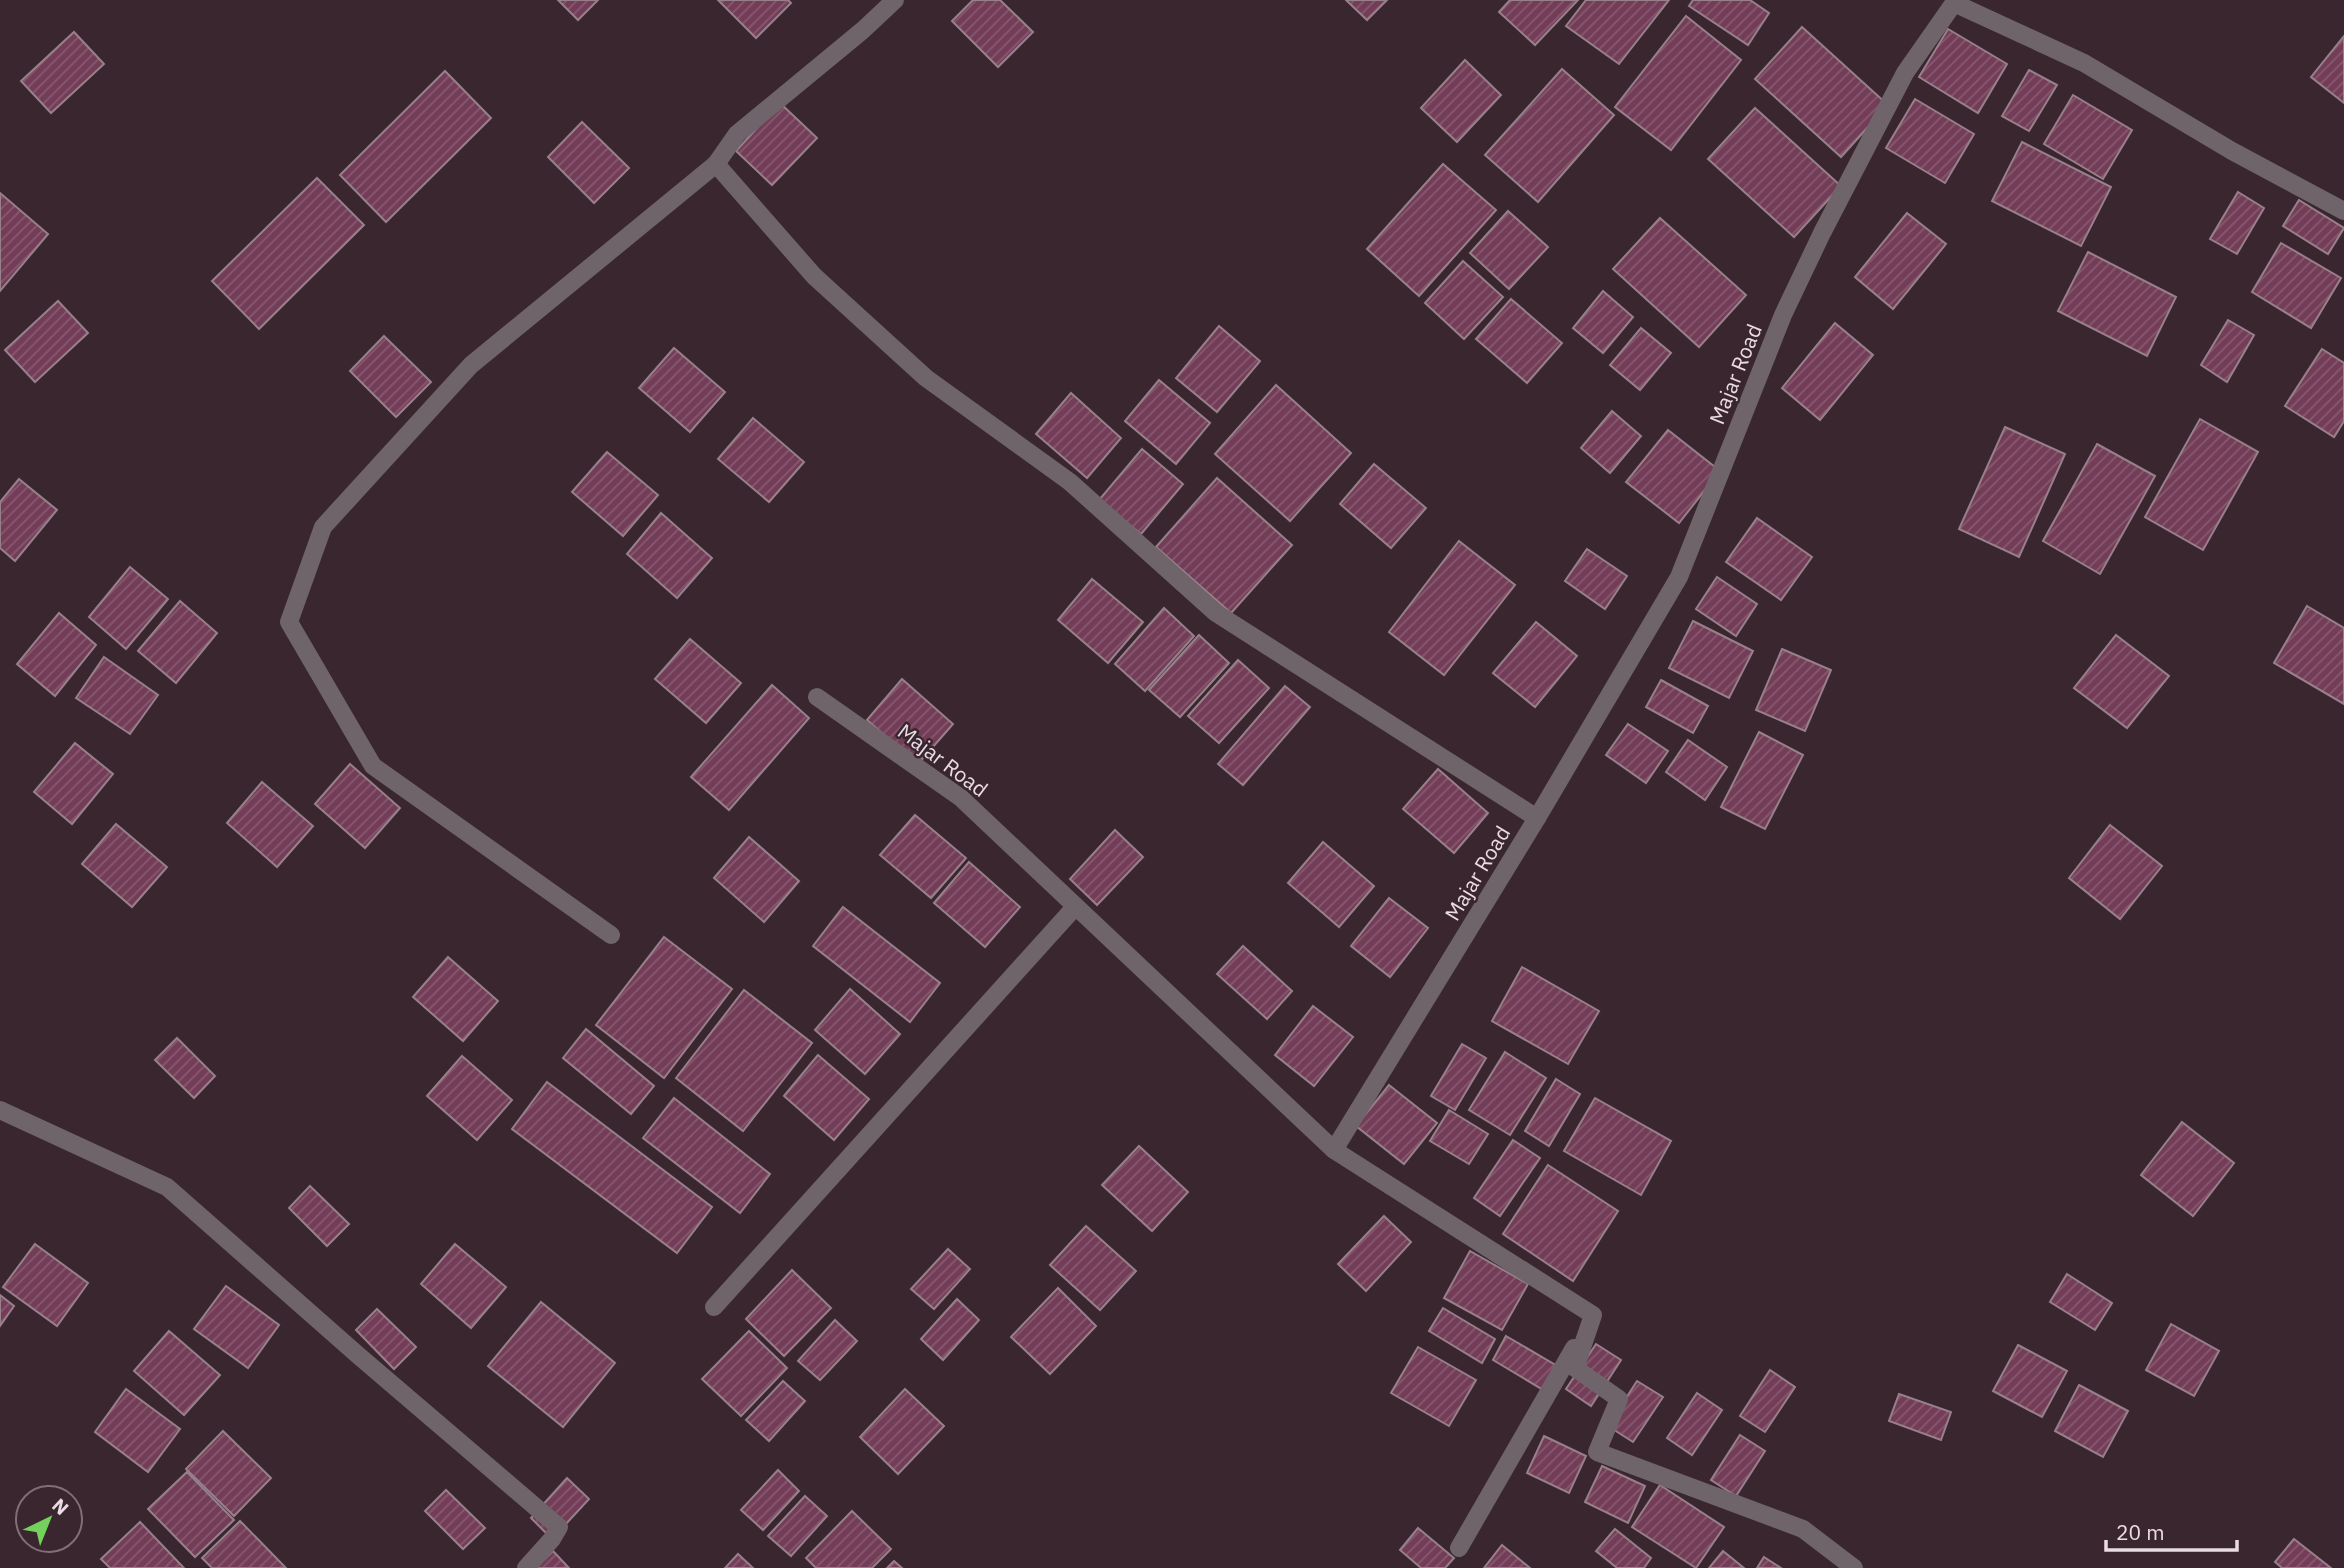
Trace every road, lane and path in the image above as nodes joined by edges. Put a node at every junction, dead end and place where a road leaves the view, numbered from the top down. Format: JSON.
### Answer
{"nodes":[{"id":1,"x":895,"y":0,"type":"edge"},
{"id":2,"x":1955,"y":1,"type":"edge"},
{"id":3,"x":716,"y":164,"type":"junction"},
{"id":4,"x":2344,"y":211,"type":"edge"},
{"id":5,"x":817,"y":697,"type":"dead end"},
{"id":6,"x":1537,"y":818,"type":"junction"},
{"id":7,"x":1075,"y":907,"type":"junction"},
{"id":8,"x":611,"y":935,"type":"dead end"},
{"id":9,"x":0,"y":1110,"type":"edge"},
{"id":10,"x":1334,"y":1150,"type":"junction"},
{"id":11,"x":714,"y":1307,"type":"dead end"},
{"id":12,"x":1593,"y":1315,"type":"junction"},
{"id":13,"x":1459,"y":1548,"type":"dead end"},
{"id":14,"x":526,"y":1568,"type":"edge"},
{"id":15,"x":1854,"y":1568,"type":"edge"}],
"edges":[{"from":1,"to":3,"type":"street"},
{"from":2,"to":4,"type":"street"},
{"from":2,"to":6,"type":"street","name":"Majar Road"},
{"from":3,"to":6,"type":"street"},
{"from":3,"to":8,"type":"street"},
{"from":5,"to":7,"type":"street","name":"Majar Road"},
{"from":6,"to":10,"type":"street","name":"Majar Road"},
{"from":7,"to":10,"type":"street","name":"Majar Road"},
{"from":7,"to":11,"type":"street"},
{"from":9,"to":14,"type":"street"},
{"from":10,"to":12,"type":"street"},
{"from":12,"to":13,"type":"street"},
{"from":12,"to":15,"type":"street"}]}
